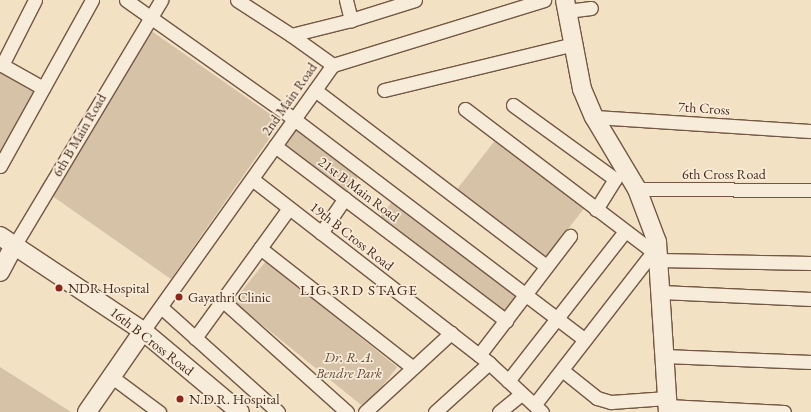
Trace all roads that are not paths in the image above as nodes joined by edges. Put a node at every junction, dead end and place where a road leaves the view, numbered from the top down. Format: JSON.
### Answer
{"nodes":[{"id":1,"x":35,"y":0,"type":"edge"},
{"id":2,"x":92,"y":0,"type":"edge"},
{"id":3,"x":126,"y":0,"type":"edge"},
{"id":4,"x":161,"y":0,"type":"edge"},
{"id":5,"x":237,"y":0,"type":"edge"},
{"id":6,"x":346,"y":0,"type":"edge"},
{"id":7,"x":415,"y":0,"type":"edge"},
{"id":8,"x":544,"y":0,"type":"edge"},
{"id":9,"x":399,"y":2,"type":"edge"},
{"id":10,"x":506,"y":5,"type":"edge"},
{"id":11,"x":566,"y":5,"type":"edge"},
{"id":12,"x":591,"y":8,"type":"dead end"},
{"id":13,"x":151,"y":17,"type":"junction"},
{"id":14,"x":351,"y":20,"type":"junction"},
{"id":15,"x":291,"y":34,"type":"junction"},
{"id":16,"x":574,"y":44,"type":"junction"},
{"id":17,"x":333,"y":65,"type":"junction"},
{"id":18,"x":43,"y":88,"type":"junction"},
{"id":19,"x":315,"y":90,"type":"junction"},
{"id":20,"x":384,"y":90,"type":"dead end"},
{"id":21,"x":513,"y":105,"type":"dead end"},
{"id":22,"x":465,"y":109,"type":"dead end"},
{"id":23,"x":594,"y":118,"type":"junction"},
{"id":24,"x":294,"y":119,"type":"junction"},
{"id":25,"x":811,"y":131,"type":"edge"},
{"id":26,"x":275,"y":146,"type":"junction"},
{"id":27,"x":1,"y":163,"type":"edge"},
{"id":28,"x":252,"y":179,"type":"junction"},
{"id":29,"x":637,"y":189,"type":"junction"},
{"id":30,"x":811,"y":190,"type":"edge"},
{"id":31,"x":345,"y":198,"type":"junction"},
{"id":32,"x":289,"y":208,"type":"junction"},
{"id":33,"x":596,"y":209,"type":"junction"},
{"id":34,"x":625,"y":231,"type":"junction"},
{"id":35,"x":321,"y":232,"type":"junction"},
{"id":36,"x":570,"y":236,"type":"dead end"},
{"id":37,"x":7,"y":241,"type":"edge"},
{"id":38,"x":260,"y":248,"type":"junction"},
{"id":39,"x":657,"y":256,"type":"junction"},
{"id":40,"x":811,"y":263,"type":"edge"},
{"id":41,"x":546,"y":266,"type":"junction"},
{"id":42,"x":0,"y":272,"type":"edge"},
{"id":43,"x":661,"y":292,"type":"junction"},
{"id":44,"x":526,"y":295,"type":"junction"},
{"id":45,"x":811,"y":299,"type":"edge"},
{"id":46,"x":222,"y":300,"type":"junction"},
{"id":47,"x":161,"y":307,"type":"junction"},
{"id":48,"x":556,"y":318,"type":"junction"},
{"id":49,"x":506,"y":321,"type":"junction"},
{"id":50,"x":143,"y":331,"type":"junction"},
{"id":51,"x":451,"y":333,"type":"junction"},
{"id":52,"x":195,"y":338,"type":"junction"},
{"id":53,"x":586,"y":340,"type":"junction"},
{"id":54,"x":479,"y":355,"type":"junction"},
{"id":55,"x":664,"y":356,"type":"junction"},
{"id":56,"x":811,"y":362,"type":"edge"},
{"id":57,"x":489,"y":363,"type":"junction"},
{"id":58,"x":413,"y":368,"type":"junction"},
{"id":59,"x":562,"y":370,"type":"junction"},
{"id":60,"x":112,"y":377,"type":"junction"},
{"id":61,"x":508,"y":381,"type":"junction"},
{"id":62,"x":521,"y":394,"type":"junction"},
{"id":63,"x":667,"y":405,"type":"edge"},
{"id":64,"x":538,"y":408,"type":"edge"},
{"id":65,"x":87,"y":412,"type":"edge"},
{"id":66,"x":159,"y":412,"type":"edge"},
{"id":67,"x":240,"y":412,"type":"edge"},
{"id":68,"x":278,"y":412,"type":"edge"},
{"id":69,"x":347,"y":412,"type":"edge"},
{"id":70,"x":365,"y":412,"type":"edge"},
{"id":71,"x":435,"y":412,"type":"edge"},
{"id":72,"x":500,"y":412,"type":"edge"},
{"id":73,"x":784,"y":412,"type":"edge"}],
"edges":[{"from":1,"to":18,"type":"street"},
{"from":2,"to":18,"type":"street"},
{"from":3,"to":13,"type":"street"},
{"from":4,"to":13,"type":"street","name":"6th B Main Road"},
{"from":5,"to":15,"type":"street"},
{"from":6,"to":14,"type":"street"},
{"from":7,"to":9,"type":"street"},
{"from":8,"to":10,"type":"street","name":"2nd Main Road"},
{"from":9,"to":14,"type":"street"},
{"from":10,"to":17,"type":"street","name":"2nd Main Road"},
{"from":11,"to":12,"type":"street"},
{"from":11,"to":16,"type":"street"},
{"from":13,"to":24,"type":"street"},
{"from":13,"to":37,"type":"street","name":"6th B Main Road"},
{"from":14,"to":15,"type":"street"},
{"from":15,"to":17,"type":"street"},
{"from":16,"to":20,"type":"street"},
{"from":16,"to":23,"type":"street"},
{"from":17,"to":19,"type":"street","name":"2nd Main Road"},
{"from":18,"to":27,"type":"street"},
{"from":19,"to":24,"type":"street","name":"2nd Main Road"},
{"from":19,"to":41,"type":"street"},
{"from":21,"to":33,"type":"street"},
{"from":22,"to":33,"type":"street"},
{"from":23,"to":25,"type":"street","name":"7th Cross"},
{"from":23,"to":29,"type":"street"},
{"from":24,"to":26,"type":"street","name":"2nd Main Road"},
{"from":24,"to":44,"type":"street"},
{"from":26,"to":28,"type":"street","name":"2nd Main Road"},
{"from":26,"to":31,"type":"street","name":"21st B Main Road"},
{"from":28,"to":32,"type":"street","name":"19th B Cross Road"},
{"from":28,"to":47,"type":"street","name":"2nd Main Road"},
{"from":29,"to":30,"type":"street","name":"6th Cross Road"},
{"from":29,"to":39,"type":"street"},
{"from":31,"to":35,"type":"street"},
{"from":31,"to":49,"type":"street","name":"21st B Main Road"},
{"from":32,"to":35,"type":"street","name":"19th B Cross Road"},
{"from":32,"to":38,"type":"street"},
{"from":33,"to":34,"type":"street"},
{"from":34,"to":39,"type":"street"},
{"from":34,"to":48,"type":"street"},
{"from":35,"to":51,"type":"street","name":"19th B Cross Road"},
{"from":36,"to":41,"type":"street"},
{"from":37,"to":42,"type":"street","name":"6th B Main Road"},
{"from":37,"to":50,"type":"street","name":"16th B Cross Road"},
{"from":38,"to":46,"type":"street"},
{"from":38,"to":58,"type":"street"},
{"from":39,"to":40,"type":"street"},
{"from":39,"to":43,"type":"street"},
{"from":39,"to":53,"type":"street"},
{"from":41,"to":44,"type":"street"},
{"from":43,"to":45,"type":"street"},
{"from":43,"to":55,"type":"street"},
{"from":44,"to":48,"type":"street"},
{"from":44,"to":49,"type":"street"},
{"from":46,"to":52,"type":"street"},
{"from":46,"to":69,"type":"street"},
{"from":47,"to":50,"type":"street","name":"2nd Main Road"},
{"from":47,"to":52,"type":"street"},
{"from":48,"to":53,"type":"street"},
{"from":48,"to":61,"type":"street"},
{"from":49,"to":54,"type":"street"},
{"from":50,"to":60,"type":"street"},
{"from":50,"to":67,"type":"street","name":"16th B Cross Road"},
{"from":51,"to":54,"type":"street","name":"19th B Cross Road"},
{"from":51,"to":58,"type":"street"},
{"from":52,"to":68,"type":"street"},
{"from":53,"to":59,"type":"street"},
{"from":54,"to":57,"type":"street","name":"19th B Cross Road"},
{"from":55,"to":56,"type":"street"},
{"from":55,"to":63,"type":"street"},
{"from":57,"to":61,"type":"street","name":"19th B Cross Road"},
{"from":57,"to":71,"type":"street"},
{"from":58,"to":70,"type":"street"},
{"from":59,"to":63,"type":"street"},
{"from":59,"to":64,"type":"street"},
{"from":60,"to":65,"type":"street"},
{"from":60,"to":66,"type":"street"},
{"from":61,"to":62,"type":"street","name":"19th B Cross Road"},
{"from":62,"to":64,"type":"street","name":"19th B Cross Road"},
{"from":62,"to":72,"type":"street"},
{"from":63,"to":73,"type":"street"}]}
